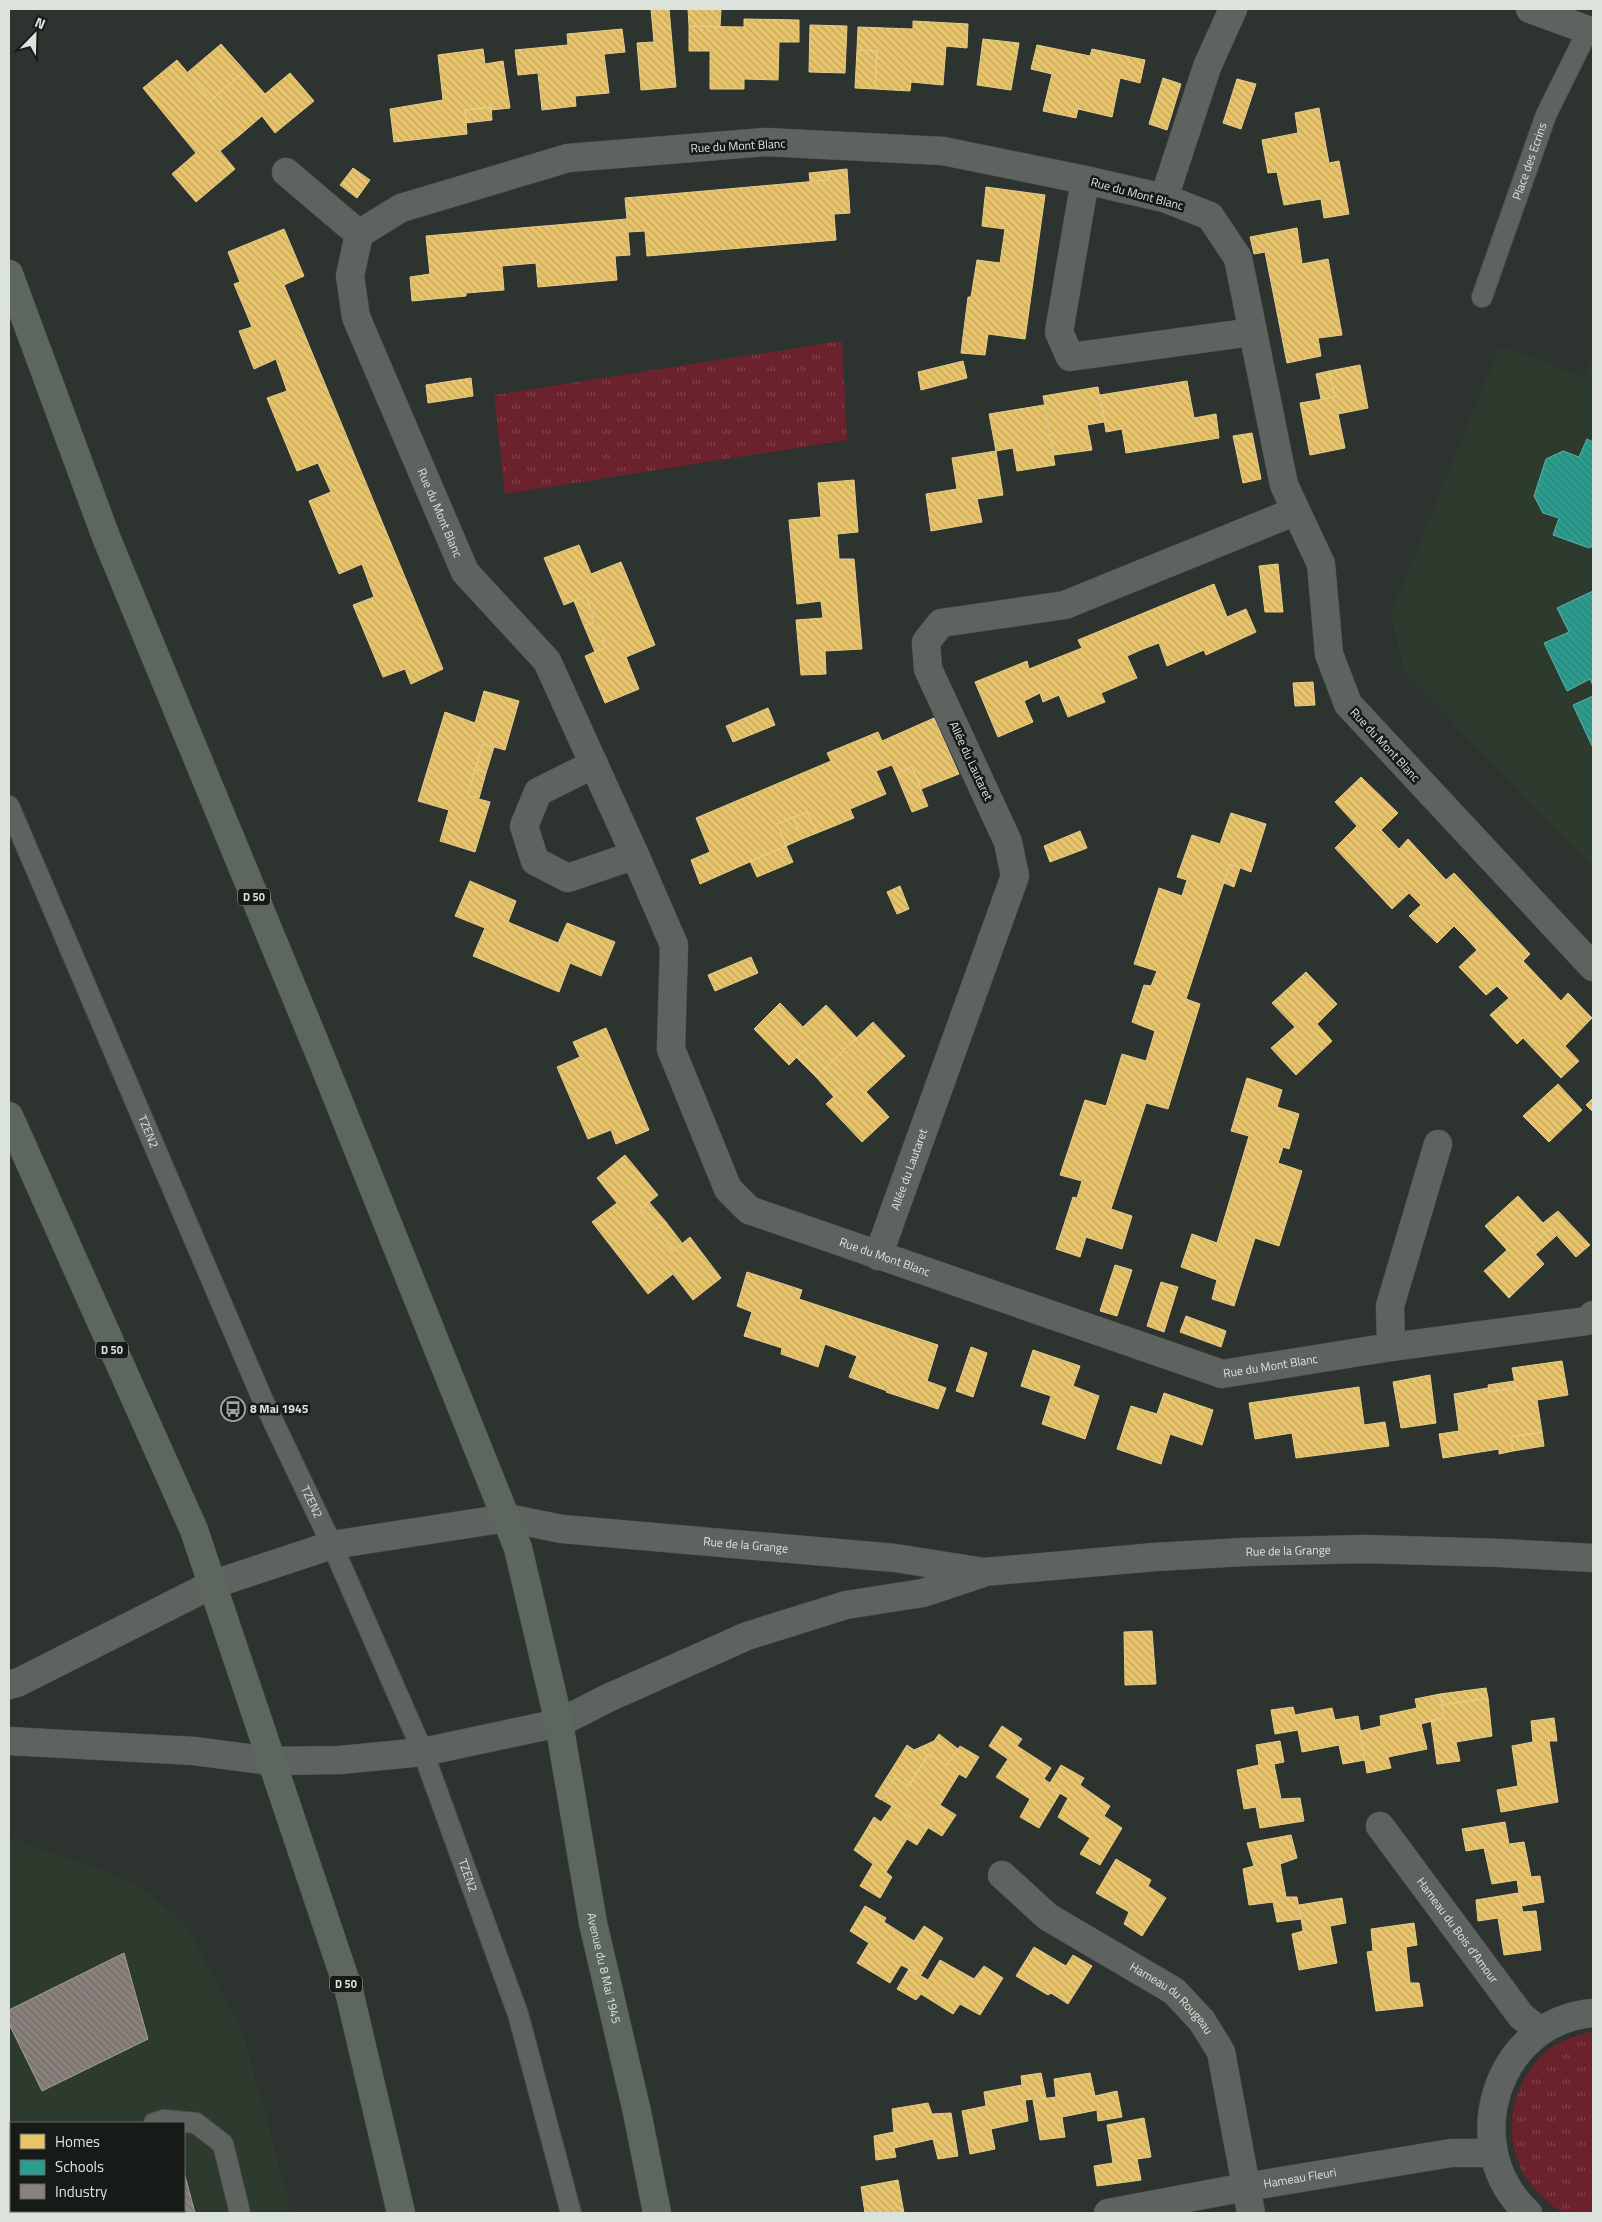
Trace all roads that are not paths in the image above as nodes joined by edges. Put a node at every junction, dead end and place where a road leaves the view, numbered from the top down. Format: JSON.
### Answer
{"nodes":[{"id":1,"x":1233,"y":9,"type":"edge"},
{"id":2,"x":1530,"y":9,"type":"edge"},
{"id":3,"x":1591,"y":31,"type":"edge"},
{"id":4,"x":286,"y":172,"type":"dead end"},
{"id":5,"x":1085,"y":180,"type":"junction"},
{"id":6,"x":1164,"y":198,"type":"junction"},
{"id":7,"x":359,"y":234,"type":"junction"},
{"id":8,"x":9,"y":274,"type":"edge"},
{"id":9,"x":1482,"y":297,"type":"dead end"},
{"id":10,"x":1252,"y":332,"type":"junction"},
{"id":11,"x":1296,"y":511,"type":"junction"},
{"id":12,"x":594,"y":764,"type":"junction"},
{"id":13,"x":9,"y":806,"type":"edge"},
{"id":14,"x":635,"y":855,"type":"junction"},
{"id":15,"x":1593,"y":967,"type":"edge"},
{"id":16,"x":9,"y":1116,"type":"edge"},
{"id":17,"x":1438,"y":1144,"type":"dead end"},
{"id":18,"x":878,"y":1256,"type":"junction"},
{"id":19,"x":1591,"y":1325,"type":"edge"},
{"id":20,"x":1391,"y":1347,"type":"junction"},
{"id":21,"x":507,"y":1518,"type":"junction"},
{"id":22,"x":332,"y":1545,"type":"junction"},
{"id":23,"x":1593,"y":1558,"type":"edge"},
{"id":24,"x":984,"y":1572,"type":"junction"},
{"id":25,"x":211,"y":1585,"type":"junction"},
{"id":26,"x":9,"y":1685,"type":"edge"},
{"id":27,"x":559,"y":1723,"type":"junction"},
{"id":28,"x":9,"y":1741,"type":"edge"},
{"id":29,"x":423,"y":1752,"type":"junction"},
{"id":30,"x":270,"y":1762,"type":"junction"},
{"id":31,"x":1380,"y":1826,"type":"dead end"},
{"id":32,"x":1002,"y":1875,"type":"dead end"},
{"id":33,"x":1593,"y":2013,"type":"edge"},
{"id":34,"x":1540,"y":2031,"type":"junction"},
{"id":35,"x":157,"y":2122,"type":"edge"},
{"id":36,"x":1492,"y":2153,"type":"junction"},
{"id":37,"x":1248,"y":2200,"type":"edge"},
{"id":38,"x":240,"y":2213,"type":"edge"},
{"id":39,"x":401,"y":2213,"type":"edge"},
{"id":40,"x":571,"y":2213,"type":"edge"},
{"id":41,"x":657,"y":2213,"type":"edge"},
{"id":42,"x":1108,"y":2213,"type":"edge"},
{"id":43,"x":1528,"y":2213,"type":"edge"}],
"edges":[{"from":1,"to":6,"type":"street"},
{"from":2,"to":3,"type":"street"},
{"from":3,"to":9,"type":"lane","name":"Place des Ecrins"},
{"from":4,"to":7,"type":"street"},
{"from":5,"to":6,"type":"street","name":"Rue du Mont Blanc"},
{"from":5,"to":7,"type":"street","name":"Rue du Mont Blanc"},
{"from":5,"to":10,"type":"street"},
{"from":6,"to":10,"type":"street","name":"Rue du Mont Blanc"},
{"from":7,"to":12,"type":"street","name":"Rue du Mont Blanc"},
{"from":8,"to":21,"type":"main road","number":"D 50"},
{"from":10,"to":11,"type":"street","name":"Rue du Mont Blanc"},
{"from":11,"to":15,"type":"street","name":"Rue du Mont Blanc"},
{"from":11,"to":18,"type":"street","name":"Allée du Lautaret"},
{"from":12,"to":14,"type":"street","name":"Rue du Mont Blanc"},
{"from":12,"to":14,"type":"street"},
{"from":13,"to":22,"type":"lane","name":"TZEN2"},
{"from":14,"to":18,"type":"street","name":"Rue du Mont Blanc"},
{"from":16,"to":25,"type":"main road","number":"D 50"},
{"from":17,"to":20,"type":"street"},
{"from":18,"to":20,"type":"street","name":"Rue du Mont Blanc"},
{"from":19,"to":20,"type":"street","name":"Rue du Mont Blanc"},
{"from":21,"to":22,"type":"street"},
{"from":21,"to":24,"type":"street","name":"Rue de la Grange"},
{"from":21,"to":27,"type":"main road","name":"Avenue du 8 Mai 1945"},
{"from":22,"to":25,"type":"street"},
{"from":22,"to":29,"type":"lane","name":"TZEN2"},
{"from":23,"to":24,"type":"street","name":"Rue de la Grange"},
{"from":24,"to":27,"type":"street","name":"Rue de la Grange"},
{"from":25,"to":26,"type":"street"},
{"from":25,"to":30,"type":"main road"},
{"from":27,"to":29,"type":"street","name":"Rue de la Grange"},
{"from":27,"to":41,"type":"main road","name":"Avenue du 8 Mai 1945"},
{"from":28,"to":30,"type":"street","name":"Rue de la Grange"},
{"from":29,"to":30,"type":"street","name":"Rue de la Grange"},
{"from":29,"to":40,"type":"lane","name":"TZEN2"},
{"from":30,"to":39,"type":"main road","number":"D 50"},
{"from":31,"to":34,"type":"street","name":"Hameau du Bois d'Amour"},
{"from":32,"to":37,"type":"street","name":"Hameau du Rougeau"},
{"from":33,"to":34,"type":"street"},
{"from":34,"to":36,"type":"street"},
{"from":35,"to":38,"type":"lane"},
{"from":36,"to":37,"type":"street","name":"Hameau Fleuri"},
{"from":36,"to":43,"type":"street"},
{"from":37,"to":42,"type":"street","name":"Hameau Fleuri"}]}
